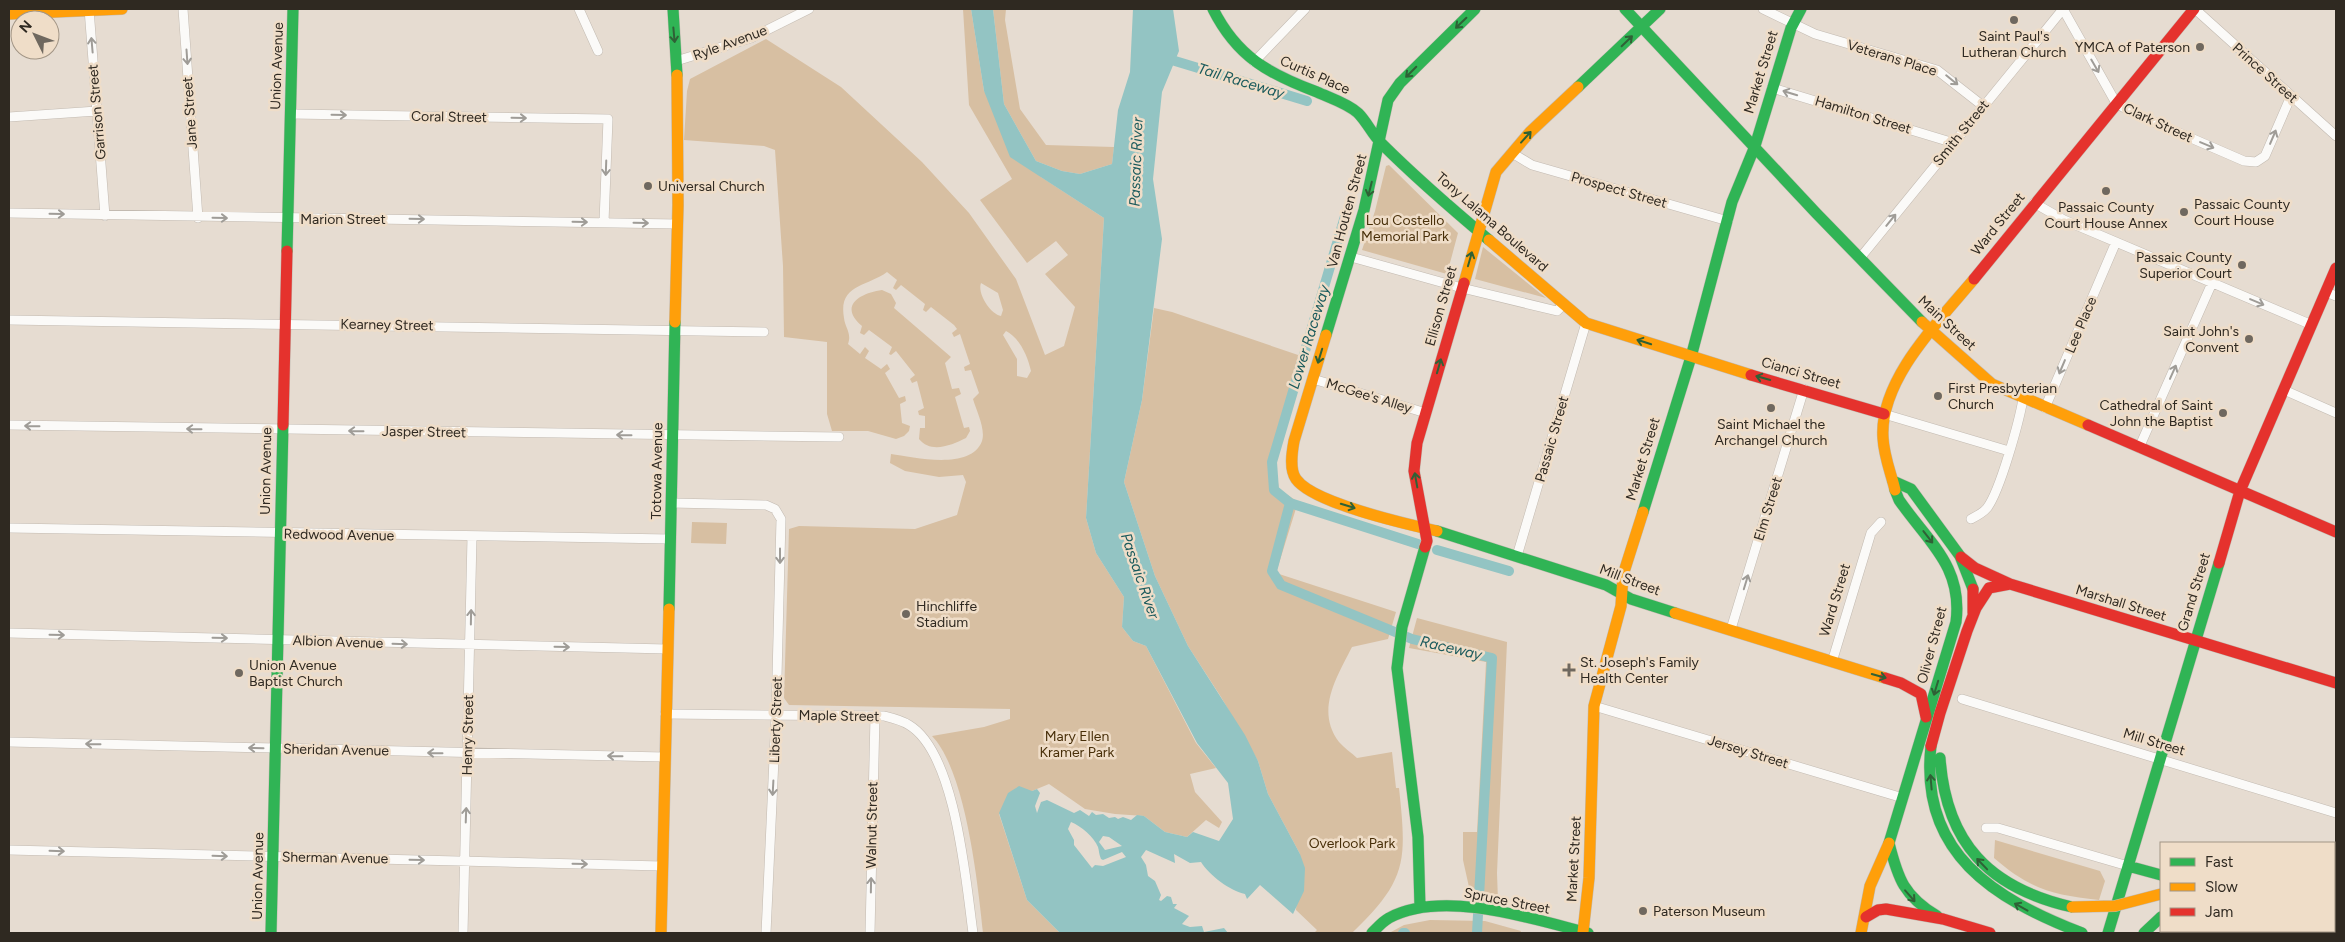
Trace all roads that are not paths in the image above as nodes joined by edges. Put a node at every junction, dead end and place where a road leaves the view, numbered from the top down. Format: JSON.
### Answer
{"nodes":[{"id":1,"x":122,"y":9,"type":"edge"},
{"id":2,"x":183,"y":9,"type":"edge"},
{"id":3,"x":293,"y":9,"type":"edge"},
{"id":4,"x":579,"y":9,"type":"edge"},
{"id":5,"x":673,"y":9,"type":"edge"},
{"id":6,"x":809,"y":9,"type":"edge"},
{"id":7,"x":1213,"y":9,"type":"edge"},
{"id":8,"x":1305,"y":9,"type":"edge"},
{"id":9,"x":1475,"y":9,"type":"edge"},
{"id":10,"x":1625,"y":9,"type":"edge"},
{"id":11,"x":1660,"y":9,"type":"edge"},
{"id":12,"x":1763,"y":9,"type":"edge"},
{"id":13,"x":1801,"y":9,"type":"edge"},
{"id":14,"x":2062,"y":9,"type":"edge"},
{"id":15,"x":2194,"y":9,"type":"edge"},
{"id":16,"x":89,"y":10,"type":"edge"},
{"id":17,"x":9,"y":14,"type":"edge"},
{"id":18,"x":1793,"y":22,"type":"junction"},
{"id":19,"x":1642,"y":26,"type":"junction"},
{"id":20,"x":598,"y":51,"type":"dead end"},
{"id":21,"x":676,"y":61,"type":"junction"},
{"id":22,"x":1254,"y":62,"type":"junction"},
{"id":23,"x":1772,"y":88,"type":"junction"},
{"id":24,"x":2291,"y":96,"type":"junction"},
{"id":25,"x":2116,"y":103,"type":"junction"},
{"id":26,"x":1984,"y":106,"type":"junction"},
{"id":27,"x":97,"y":111,"type":"junction"},
{"id":28,"x":291,"y":114,"type":"junction"},
{"id":29,"x":9,"y":118,"type":"edge"},
{"id":30,"x":2336,"y":136,"type":"edge"},
{"id":31,"x":1380,"y":142,"type":"junction"},
{"id":32,"x":1954,"y":143,"type":"junction"},
{"id":33,"x":1755,"y":146,"type":"junction"},
{"id":34,"x":1512,"y":153,"type":"junction"},
{"id":35,"x":2034,"y":203,"type":"junction"},
{"id":36,"x":9,"y":213,"type":"edge"},
{"id":37,"x":106,"y":216,"type":"junction"},
{"id":38,"x":198,"y":218,"type":"junction"},
{"id":39,"x":288,"y":219,"type":"junction"},
{"id":40,"x":1728,"y":221,"type":"junction"},
{"id":41,"x":604,"y":222,"type":"junction"},
{"id":42,"x":678,"y":224,"type":"junction"},
{"id":43,"x":1478,"y":231,"type":"junction"},
{"id":44,"x":2116,"y":242,"type":"junction"},
{"id":45,"x":1351,"y":257,"type":"junction"},
{"id":46,"x":1860,"y":258,"type":"junction"},
{"id":47,"x":2336,"y":268,"type":"edge"},
{"id":48,"x":2212,"y":283,"type":"junction"},
{"id":49,"x":1462,"y":288,"type":"junction"},
{"id":50,"x":2331,"y":294,"type":"edge"},
{"id":51,"x":1564,"y":304,"type":"junction"},
{"id":52,"x":9,"y":320,"type":"edge"},
{"id":53,"x":285,"y":323,"type":"junction"},
{"id":54,"x":1586,"y":323,"type":"junction"},
{"id":55,"x":2312,"y":325,"type":"junction"},
{"id":56,"x":675,"y":330,"type":"junction"},
{"id":57,"x":1931,"y":331,"type":"junction"},
{"id":58,"x":764,"y":332,"type":"dead end"},
{"id":59,"x":1691,"y":357,"type":"junction"},
{"id":60,"x":1313,"y":379,"type":"junction"},
{"id":61,"x":1804,"y":390,"type":"junction"},
{"id":62,"x":2284,"y":390,"type":"junction"},
{"id":63,"x":2023,"y":399,"type":"junction"},
{"id":64,"x":2045,"y":408,"type":"junction"},
{"id":65,"x":1426,"y":413,"type":"junction"},
{"id":66,"x":2336,"y":413,"type":"edge"},
{"id":67,"x":1884,"y":414,"type":"junction"},
{"id":68,"x":9,"y":425,"type":"edge"},
{"id":69,"x":282,"y":430,"type":"junction"},
{"id":70,"x":673,"y":436,"type":"junction"},
{"id":71,"x":839,"y":437,"type":"dead end"},
{"id":72,"x":2139,"y":448,"type":"junction"},
{"id":73,"x":2009,"y":451,"type":"junction"},
{"id":74,"x":1893,"y":481,"type":"junction"},
{"id":75,"x":1303,"y":487,"type":"joint"},
{"id":76,"x":2240,"y":491,"type":"junction"},
{"id":77,"x":671,"y":503,"type":"junction"},
{"id":78,"x":1971,"y":519,"type":"dead end"},
{"id":79,"x":1881,"y":522,"type":"dead end"},
{"id":80,"x":9,"y":528,"type":"edge"},
{"id":81,"x":1426,"y":528,"type":"junction"},
{"id":82,"x":2336,"y":532,"type":"edge"},
{"id":83,"x":280,"y":534,"type":"junction"},
{"id":84,"x":472,"y":536,"type":"junction"},
{"id":85,"x":670,"y":539,"type":"junction"},
{"id":86,"x":1517,"y":556,"type":"junction"},
{"id":87,"x":1960,"y":556,"type":"junction"},
{"id":88,"x":2010,"y":584,"type":"junction"},
{"id":89,"x":1621,"y":593,"type":"junction"},
{"id":90,"x":1970,"y":624,"type":"junction"},
{"id":91,"x":1732,"y":629,"type":"junction"},
{"id":92,"x":9,"y":633,"type":"edge"},
{"id":93,"x":277,"y":640,"type":"junction"},
{"id":94,"x":2195,"y":641,"type":"junction"},
{"id":95,"x":470,"y":646,"type":"junction"},
{"id":96,"x":667,"y":650,"type":"junction"},
{"id":97,"x":1832,"y":662,"type":"junction"},
{"id":98,"x":2336,"y":682,"type":"edge"},
{"id":99,"x":1962,"y":699,"type":"dead end"},
{"id":100,"x":1943,"y":703,"type":"junction"},
{"id":101,"x":1594,"y":706,"type":"junction"},
{"id":102,"x":665,"y":714,"type":"junction"},
{"id":103,"x":776,"y":715,"type":"junction"},
{"id":104,"x":875,"y":716,"type":"junction"},
{"id":105,"x":1926,"y":719,"type":"junction"},
{"id":106,"x":9,"y":742,"type":"edge"},
{"id":107,"x":275,"y":749,"type":"junction"},
{"id":108,"x":468,"y":753,"type":"junction"},
{"id":109,"x":664,"y":756,"type":"junction"},
{"id":110,"x":2160,"y":760,"type":"junction"},
{"id":111,"x":1903,"y":798,"type":"junction"},
{"id":112,"x":2336,"y":813,"type":"edge"},
{"id":113,"x":1986,"y":828,"type":"dead end"},
{"id":114,"x":1889,"y":843,"type":"junction"},
{"id":115,"x":9,"y":850,"type":"edge"},
{"id":116,"x":273,"y":857,"type":"junction"},
{"id":117,"x":465,"y":861,"type":"junction"},
{"id":118,"x":662,"y":866,"type":"junction"},
{"id":119,"x":2128,"y":866,"type":"junction"},
{"id":120,"x":2160,"y":875,"type":"edge"},
{"id":121,"x":2160,"y":894,"type":"edge"},
{"id":122,"x":1420,"y":907,"type":"junction"},
{"id":123,"x":1866,"y":917,"type":"junction"},
{"id":124,"x":2160,"y":918,"type":"edge"},
{"id":125,"x":1943,"y":919,"type":"junction"},
{"id":126,"x":271,"y":933,"type":"edge"},
{"id":127,"x":463,"y":933,"type":"edge"},
{"id":128,"x":661,"y":933,"type":"edge"},
{"id":129,"x":766,"y":933,"type":"edge"},
{"id":130,"x":870,"y":933,"type":"edge"},
{"id":131,"x":973,"y":933,"type":"edge"},
{"id":132,"x":1372,"y":933,"type":"edge"},
{"id":133,"x":1586,"y":933,"type":"edge"},
{"id":134,"x":1861,"y":933,"type":"edge"},
{"id":135,"x":1990,"y":933,"type":"edge"},
{"id":136,"x":2082,"y":933,"type":"edge"},
{"id":137,"x":2108,"y":933,"type":"edge"},
{"id":138,"x":2144,"y":933,"type":"edge"}],
"edges":[{"from":1,"to":16,"type":"main road"},
{"from":2,"to":38,"type":"street","name":"Jane Street","one_way":true},
{"from":3,"to":28,"type":"main road","name":"Union Avenue"},
{"from":4,"to":20,"type":"street"},
{"from":5,"to":21,"type":"main road","name":"Totowa Avenue","one_way":true},
{"from":6,"to":21,"type":"street","name":"Ryle Avenue"},
{"from":7,"to":22,"type":"main road","name":"Curtis Place"},
{"from":8,"to":22,"type":"street"},
{"from":9,"to":31,"type":"main road","name":"Van Houten Street","one_way":true},
{"from":10,"to":19,"type":"main road","name":"Main Street"},
{"from":11,"to":19,"type":"main road","name":"Ellison Street"},
{"from":12,"to":18,"type":"street","name":"Veterans Place"},
{"from":13,"to":18,"type":"main road","name":"Market Street"},
{"from":14,"to":25,"type":"street","name":"Clark Street","one_way":true},
{"from":14,"to":26,"type":"street","name":"Smith Street"},
{"from":15,"to":24,"type":"street","name":"Prince Street"},
{"from":15,"to":25,"type":"main road","name":"Ward Street"},
{"from":16,"to":17,"type":"main road"},
{"from":27,"to":16,"type":"street","name":"Garrison Street","one_way":true},
{"from":18,"to":23,"type":"main road","name":"Market Street"},
{"from":18,"to":26,"type":"street","name":"Veterans Place","one_way":true},
{"from":19,"to":33,"type":"main road","name":"Main Street"},
{"from":34,"to":19,"type":"main road","name":"Ellison Street","one_way":true},
{"from":21,"to":42,"type":"main road","name":"Totowa Avenue"},
{"from":22,"to":31,"type":"main road","name":"Curtis Place"},
{"from":32,"to":23,"type":"street","name":"Hamilton Street","one_way":true},
{"from":23,"to":33,"type":"main road","name":"Market Street"},
{"from":25,"to":24,"type":"street","name":"Clark Street","one_way":true},
{"from":24,"to":30,"type":"street","name":"Prince Street"},
{"from":25,"to":35,"type":"main road","name":"Ward Street"},
{"from":26,"to":32,"type":"street","name":"Smith Street"},
{"from":27,"to":29,"type":"street"},
{"from":27,"to":37,"type":"street","name":"Garrison Street"},
{"from":28,"to":39,"type":"main road","name":"Union Avenue"},
{"from":28,"to":41,"type":"street","name":"Coral Street","one_way":true},
{"from":31,"to":43,"type":"main road","name":"Tony Lalama Boulevard"},
{"from":31,"to":45,"type":"main road","name":"Van Houten Street","one_way":true},
{"from":46,"to":32,"type":"street","name":"Smith Street","one_way":true},
{"from":33,"to":40,"type":"main road","name":"Market Street"},
{"from":33,"to":46,"type":"main road","name":"Main Street"},
{"from":34,"to":40,"type":"street","name":"Prospect Street"},
{"from":34,"to":43,"type":"main road","name":"Ellison Street"},
{"from":35,"to":44,"type":"street"},
{"from":35,"to":57,"type":"main road","name":"Ward Street"},
{"from":36,"to":37,"type":"street","name":"Marion Street","one_way":true},
{"from":37,"to":38,"type":"street","name":"Marion Street"},
{"from":38,"to":39,"type":"street","name":"Marion Street","one_way":true},
{"from":39,"to":41,"type":"street","name":"Marion Street","one_way":true},
{"from":39,"to":53,"type":"main road","name":"Union Avenue"},
{"from":40,"to":59,"type":"main road","name":"Market Street"},
{"from":41,"to":42,"type":"street","name":"Marion Street","one_way":true},
{"from":42,"to":56,"type":"main road","name":"Totowa Avenue"},
{"from":49,"to":43,"type":"main road","name":"Ellison Street","one_way":true},
{"from":43,"to":51,"type":"main road","name":"Tony Lalama Boulevard"},
{"from":44,"to":48,"type":"street"},
{"from":44,"to":64,"type":"street","name":"Lee Place","one_way":true},
{"from":45,"to":49,"type":"street"},
{"from":45,"to":60,"type":"main road","name":"Van Houten Street","one_way":true},
{"from":46,"to":57,"type":"main road","name":"Main Street"},
{"from":47,"to":50,"type":"main road","name":"Grand Street"},
{"from":48,"to":55,"type":"street","one_way":true},
{"from":72,"to":48,"type":"street","one_way":true},
{"from":49,"to":51,"type":"street"},
{"from":65,"to":49,"type":"main road","name":"Ellison Street","one_way":true},
{"from":50,"to":55,"type":"main road","name":"Grand Street"},
{"from":51,"to":54,"type":"main road","name":"Tony Lalama Boulevard"},
{"from":52,"to":53,"type":"street","name":"Kearney Street"},
{"from":53,"to":56,"type":"street","name":"Kearney Street"},
{"from":53,"to":69,"type":"main road","name":"Union Avenue"},
{"from":59,"to":54,"type":"main road","name":"Cianci Street","one_way":true},
{"from":54,"to":86,"type":"street","name":"Passaic Street"},
{"from":55,"to":62,"type":"main road","name":"Grand Street"},
{"from":56,"to":58,"type":"street","name":"Kearney Street"},
{"from":56,"to":70,"type":"main road","name":"Totowa Avenue"},
{"from":57,"to":63,"type":"main road","name":"Main Street"},
{"from":57,"to":67,"type":"main road","name":"Ward Street"},
{"from":61,"to":59,"type":"main road","name":"Cianci Street","one_way":true},
{"from":59,"to":89,"type":"main road","name":"Market Street"},
{"from":60,"to":65,"type":"street","name":"McGee's Alley"},
{"from":60,"to":75,"type":"main road","name":"Van Houten Street"},
{"from":61,"to":67,"type":"main road","name":"Cianci Street"},
{"from":91,"to":61,"type":"street","name":"Elm Street","one_way":true},
{"from":62,"to":66,"type":"street"},
{"from":62,"to":76,"type":"main road","name":"Grand Street"},
{"from":63,"to":64,"type":"main road","name":"Main Street"},
{"from":63,"to":73,"type":"street"},
{"from":64,"to":72,"type":"main road","name":"Main Street"},
{"from":81,"to":65,"type":"main road","name":"Ellison Street","one_way":true},
{"from":67,"to":73,"type":"street","name":"Cianci Street"},
{"from":67,"to":74,"type":"main road","name":"Ward Street"},
{"from":69,"to":68,"type":"street","name":"Jasper Street","one_way":true},
{"from":70,"to":69,"type":"street","name":"Jasper Street","one_way":true},
{"from":69,"to":83,"type":"main road","name":"Union Avenue"},
{"from":70,"to":71,"type":"street","name":"Jasper Street"},
{"from":70,"to":77,"type":"main road","name":"Totowa Avenue"},
{"from":72,"to":76,"type":"main road","name":"Main Street"},
{"from":73,"to":78,"type":"street"},
{"from":74,"to":87,"type":"main road"},
{"from":74,"to":105,"type":"main road","name":"Oliver Street","one_way":true},
{"from":75,"to":81,"type":"main road","name":"Mill Street","one_way":true},
{"from":76,"to":82,"type":"main road","name":"Main Street"},
{"from":76,"to":94,"type":"main road","name":"Grand Street"},
{"from":77,"to":85,"type":"main road","name":"Totowa Avenue"},
{"from":77,"to":103,"type":"street","name":"Liberty Street","one_way":true},
{"from":79,"to":97,"type":"street","name":"Ward Street"},
{"from":80,"to":83,"type":"street","name":"Redwood Avenue"},
{"from":81,"to":86,"type":"main road","name":"Mill Street"},
{"from":81,"to":122,"type":"main road","name":"Ellison Street"},
{"from":83,"to":84,"type":"street","name":"Redwood Avenue"},
{"from":83,"to":93,"type":"main road","name":"Union Avenue"},
{"from":84,"to":85,"type":"street","name":"Redwood Avenue"},
{"from":95,"to":84,"type":"street","name":"Henry Street","one_way":true},
{"from":85,"to":96,"type":"main road","name":"Totowa Avenue"},
{"from":86,"to":89,"type":"main road","name":"Mill Street"},
{"from":87,"to":88,"type":"main road","name":"Marshall Street"},
{"from":87,"to":90,"type":"main road"},
{"from":88,"to":90,"type":"main road"},
{"from":88,"to":94,"type":"main road","name":"Marshall Street"},
{"from":89,"to":91,"type":"main road","name":"Mill Street"},
{"from":89,"to":101,"type":"main road","name":"Market Street"},
{"from":90,"to":100,"type":"main road"},
{"from":91,"to":97,"type":"main road","name":"Mill Street"},
{"from":92,"to":93,"type":"street","name":"Albion Avenue","one_way":true},
{"from":93,"to":95,"type":"street","name":"Albion Avenue","one_way":true},
{"from":93,"to":107,"type":"main road","name":"Union Avenue"},
{"from":94,"to":98,"type":"main road","name":"Marshall Street"},
{"from":94,"to":110,"type":"main road","name":"Grand Street"},
{"from":95,"to":96,"type":"street","name":"Albion Avenue","one_way":true},
{"from":95,"to":108,"type":"street","name":"Henry Street"},
{"from":96,"to":102,"type":"main road","name":"Totowa Avenue"},
{"from":97,"to":105,"type":"main road","name":"Mill Street","one_way":true},
{"from":99,"to":110,"type":"street","name":"Mill Street"},
{"from":121,"to":100,"type":"main road","one_way":true,"bridge":true},
{"from":136,"to":100,"type":"main road","one_way":true},
{"from":101,"to":111,"type":"street","name":"Jersey Street"},
{"from":101,"to":133,"type":"main road","name":"Market Street"},
{"from":102,"to":103,"type":"street","name":"Maple Street"},
{"from":102,"to":109,"type":"main road","name":"Totowa Avenue"},
{"from":103,"to":104,"type":"street","name":"Maple Street"},
{"from":103,"to":129,"type":"street","name":"Liberty Street","one_way":true},
{"from":130,"to":104,"type":"street","name":"Walnut Street","one_way":true},
{"from":104,"to":131,"type":"street","name":"Maple Street"},
{"from":105,"to":111,"type":"main road","name":"Oliver Street"},
{"from":107,"to":106,"type":"street","name":"Sheridan Avenue","one_way":true},
{"from":108,"to":107,"type":"street","name":"Sheridan Avenue","one_way":true},
{"from":107,"to":116,"type":"main road","name":"Union Avenue"},
{"from":109,"to":108,"type":"street","name":"Sheridan Avenue","one_way":true},
{"from":117,"to":108,"type":"street","name":"Henry Street","one_way":true},
{"from":109,"to":118,"type":"main road","name":"Totowa Avenue"},
{"from":110,"to":112,"type":"street","name":"Mill Street"},
{"from":110,"to":119,"type":"main road","name":"Grand Street"},
{"from":111,"to":114,"type":"main road","name":"Oliver Street"},
{"from":113,"to":119,"type":"street"},
{"from":114,"to":123,"type":"main road","name":"Oliver Street"},
{"from":114,"to":125,"type":"main road","one_way":true},
{"from":115,"to":116,"type":"street","name":"Sherman Avenue","one_way":true},
{"from":116,"to":117,"type":"street","name":"Sherman Avenue","one_way":true},
{"from":116,"to":126,"type":"main road","name":"Union Avenue"},
{"from":117,"to":118,"type":"street","name":"Sherman Avenue","one_way":true},
{"from":117,"to":127,"type":"street","name":"Henry Street"},
{"from":118,"to":128,"type":"main road","name":"Totowa Avenue"},
{"from":119,"to":120,"type":"main road"},
{"from":119,"to":137,"type":"main road","name":"Grand Street"},
{"from":122,"to":132,"type":"main road"},
{"from":122,"to":133,"type":"main road","name":"Spruce Street"},
{"from":123,"to":125,"type":"main road"},
{"from":123,"to":134,"type":"main road","name":"Oliver Street"},
{"from":124,"to":138,"type":"main road"},
{"from":125,"to":135,"type":"main road"}]}
